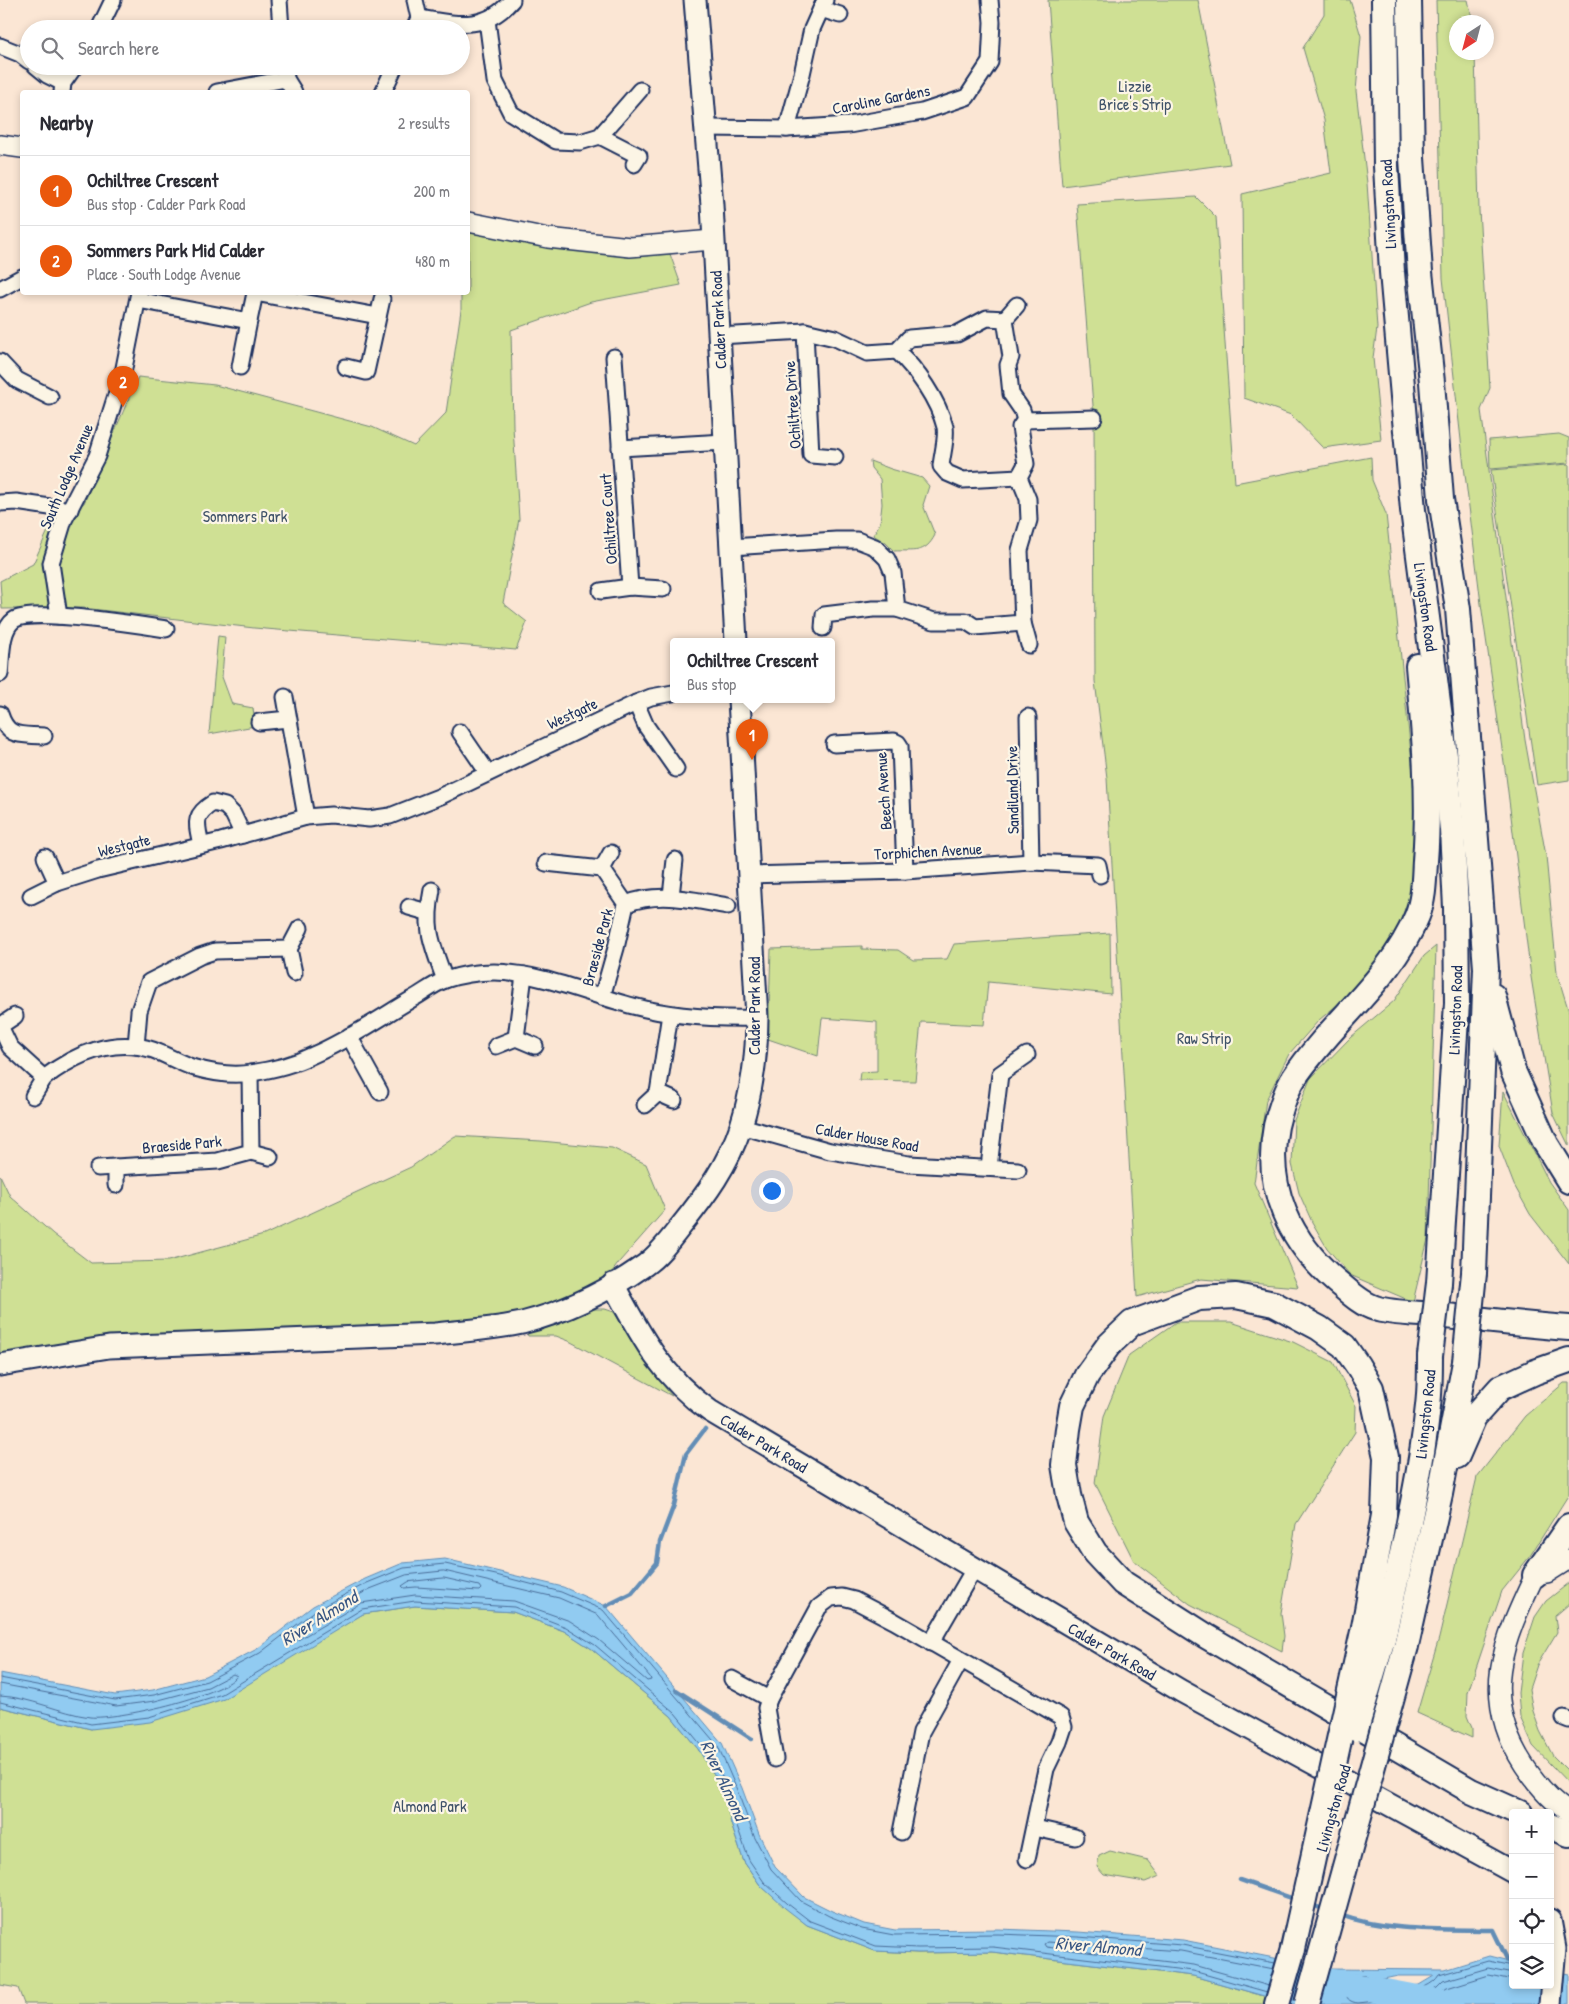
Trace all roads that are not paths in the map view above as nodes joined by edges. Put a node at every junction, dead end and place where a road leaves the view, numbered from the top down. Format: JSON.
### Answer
{"nodes":[{"id":1,"x":113,"y":0,"type":"edge"},
{"id":2,"x":279,"y":0,"type":"edge"},
{"id":3,"x":415,"y":0,"type":"edge"},
{"id":4,"x":512,"y":0,"type":"edge"},
{"id":5,"x":695,"y":0,"type":"edge"},
{"id":6,"x":990,"y":0,"type":"edge"},
{"id":7,"x":1384,"y":0,"type":"edge"},
{"id":8,"x":1409,"y":0,"type":"edge"},
{"id":9,"x":823,"y":4,"type":"edge"},
{"id":10,"x":840,"y":15,"type":"dead end"},
{"id":11,"x":103,"y":20,"type":"edge"},
{"id":12,"x":280,"y":20,"type":"edge"},
{"id":13,"x":417,"y":20,"type":"edge"},
{"id":14,"x":487,"y":20,"type":"junction"},
{"id":15,"x":470,"y":23,"type":"edge"},
{"id":16,"x":0,"y":46,"type":"edge"},
{"id":17,"x":20,"y":54,"type":"edge"},
{"id":18,"x":47,"y":75,"type":"edge"},
{"id":19,"x":70,"y":75,"type":"edge"},
{"id":20,"x":275,"y":75,"type":"edge"},
{"id":21,"x":286,"y":75,"type":"edge"},
{"id":22,"x":391,"y":75,"type":"edge"},
{"id":23,"x":63,"y":88,"type":"edge"},
{"id":24,"x":224,"y":90,"type":"edge"},
{"id":25,"x":293,"y":90,"type":"edge"},
{"id":26,"x":384,"y":90,"type":"edge"},
{"id":27,"x":640,"y":90,"type":"dead end"},
{"id":28,"x":705,"y":128,"type":"junction"},
{"id":29,"x":787,"y":129,"type":"junction"},
{"id":30,"x":600,"y":136,"type":"junction"},
{"id":31,"x":0,"y":145,"type":"edge"},
{"id":32,"x":20,"y":148,"type":"edge"},
{"id":33,"x":634,"y":164,"type":"dead end"},
{"id":34,"x":470,"y":222,"type":"edge"},
{"id":35,"x":713,"y":240,"type":"junction"},
{"id":36,"x":20,"y":278,"type":"edge"},
{"id":37,"x":0,"y":289,"type":"edge"},
{"id":38,"x":255,"y":295,"type":"edge"},
{"id":39,"x":266,"y":295,"type":"edge"},
{"id":40,"x":138,"y":296,"type":"edge"},
{"id":41,"x":382,"y":299,"type":"dead end"},
{"id":42,"x":1017,"y":305,"type":"dead end"},
{"id":43,"x":378,"y":316,"type":"junction"},
{"id":44,"x":1005,"y":319,"type":"junction"},
{"id":45,"x":249,"y":322,"type":"junction"},
{"id":46,"x":805,"y":331,"type":"junction"},
{"id":47,"x":719,"y":336,"type":"junction"},
{"id":48,"x":897,"y":351,"type":"junction"},
{"id":49,"x":614,"y":357,"type":"dead end"},
{"id":50,"x":0,"y":362,"type":"edge"},
{"id":51,"x":240,"y":367,"type":"dead end"},
{"id":52,"x":346,"y":367,"type":"dead end"},
{"id":53,"x":50,"y":397,"type":"dead end"},
{"id":54,"x":1094,"y":418,"type":"dead end"},
{"id":55,"x":1025,"y":420,"type":"junction"},
{"id":56,"x":725,"y":442,"type":"junction"},
{"id":57,"x":620,"y":448,"type":"junction"},
{"id":58,"x":835,"y":457,"type":"dead end"},
{"id":59,"x":1019,"y":476,"type":"junction"},
{"id":60,"x":0,"y":503,"type":"edge"},
{"id":61,"x":70,"y":510,"type":"junction"},
{"id":62,"x":1413,"y":510,"type":"junction"},
{"id":63,"x":731,"y":547,"type":"junction"},
{"id":64,"x":630,"y":587,"type":"junction"},
{"id":65,"x":663,"y":589,"type":"dead end"},
{"id":66,"x":601,"y":592,"type":"dead end"},
{"id":67,"x":897,"y":609,"type":"junction"},
{"id":68,"x":822,"y":615,"type":"dead end"},
{"id":69,"x":59,"y":616,"type":"junction"},
{"id":70,"x":1023,"y":623,"type":"junction"},
{"id":71,"x":166,"y":629,"type":"dead end"},
{"id":72,"x":736,"y":638,"type":"edge"},
{"id":73,"x":1029,"y":645,"type":"dead end"},
{"id":74,"x":0,"y":674,"type":"edge"},
{"id":75,"x":670,"y":694,"type":"edge"},
{"id":76,"x":284,"y":697,"type":"dead end"},
{"id":77,"x":636,"y":703,"type":"junction"},
{"id":78,"x":739,"y":703,"type":"edge"},
{"id":79,"x":0,"y":714,"type":"edge"},
{"id":80,"x":1028,"y":717,"type":"dead end"},
{"id":81,"x":288,"y":719,"type":"junction"},
{"id":82,"x":259,"y":722,"type":"dead end"},
{"id":83,"x":460,"y":732,"type":"dead end"},
{"id":84,"x":44,"y":736,"type":"dead end"},
{"id":85,"x":834,"y":744,"type":"dead end"},
{"id":86,"x":676,"y":769,"type":"dead end"},
{"id":87,"x":488,"y":773,"type":"junction"},
{"id":88,"x":306,"y":817,"type":"junction"},
{"id":89,"x":243,"y":835,"type":"junction"},
{"id":90,"x":201,"y":845,"type":"junction"},
{"id":91,"x":611,"y":853,"type":"dead end"},
{"id":92,"x":45,"y":857,"type":"dead end"},
{"id":93,"x":675,"y":860,"type":"dead end"},
{"id":94,"x":1031,"y":862,"type":"junction"},
{"id":95,"x":546,"y":863,"type":"dead end"},
{"id":96,"x":602,"y":869,"type":"junction"},
{"id":97,"x":905,"y":871,"type":"junction"},
{"id":98,"x":1100,"y":874,"type":"dead end"},
{"id":99,"x":750,"y":875,"type":"junction"},
{"id":100,"x":57,"y":883,"type":"junction"},
{"id":101,"x":432,"y":890,"type":"dead end"},
{"id":102,"x":31,"y":896,"type":"dead end"},
{"id":103,"x":671,"y":896,"type":"junction"},
{"id":104,"x":626,"y":904,"type":"junction"},
{"id":105,"x":728,"y":906,"type":"dead end"},
{"id":106,"x":409,"y":907,"type":"dead end"},
{"id":107,"x":427,"y":912,"type":"junction"},
{"id":108,"x":300,"y":928,"type":"dead end"},
{"id":109,"x":289,"y":949,"type":"junction"},
{"id":110,"x":1486,"y":968,"type":"junction"},
{"id":111,"x":294,"y":973,"type":"dead end"},
{"id":112,"x":524,"y":975,"type":"junction"},
{"id":113,"x":444,"y":980,"type":"junction"},
{"id":114,"x":602,"y":997,"type":"junction"},
{"id":115,"x":670,"y":1014,"type":"junction"},
{"id":116,"x":15,"y":1016,"type":"dead end"},
{"id":117,"x":758,"y":1018,"type":"junction"},
{"id":118,"x":0,"y":1026,"type":"edge"},
{"id":119,"x":349,"y":1036,"type":"junction"},
{"id":120,"x":516,"y":1038,"type":"junction"},
{"id":121,"x":136,"y":1046,"type":"junction"},
{"id":122,"x":496,"y":1046,"type":"dead end"},
{"id":123,"x":535,"y":1046,"type":"dead end"},
{"id":124,"x":1027,"y":1055,"type":"dead end"},
{"id":125,"x":250,"y":1074,"type":"junction"},
{"id":126,"x":44,"y":1078,"type":"junction"},
{"id":127,"x":380,"y":1092,"type":"dead end"},
{"id":128,"x":658,"y":1093,"type":"junction"},
{"id":129,"x":33,"y":1096,"type":"dead end"},
{"id":130,"x":674,"y":1100,"type":"dead end"},
{"id":131,"x":645,"y":1105,"type":"dead end"},
{"id":132,"x":741,"y":1126,"type":"junction"},
{"id":133,"x":251,"y":1152,"type":"junction"},
{"id":134,"x":270,"y":1157,"type":"dead end"},
{"id":135,"x":116,"y":1167,"type":"junction"},
{"id":136,"x":989,"y":1167,"type":"junction"},
{"id":137,"x":98,"y":1168,"type":"dead end"},
{"id":138,"x":1018,"y":1170,"type":"dead end"},
{"id":139,"x":1569,"y":1181,"type":"edge"},
{"id":140,"x":116,"y":1185,"type":"dead end"},
{"id":141,"x":613,"y":1284,"type":"junction"},
{"id":142,"x":1569,"y":1328,"type":"edge"},
{"id":143,"x":1569,"y":1360,"type":"edge"},
{"id":144,"x":0,"y":1365,"type":"edge"},
{"id":145,"x":1440,"y":1494,"type":"junction"},
{"id":146,"x":1569,"y":1526,"type":"edge"},
{"id":147,"x":1569,"y":1559,"type":"edge"},
{"id":148,"x":974,"y":1569,"type":"junction"},
{"id":149,"x":1535,"y":1574,"type":"junction"},
{"id":150,"x":1373,"y":1633,"type":"junction"},
{"id":151,"x":932,"y":1643,"type":"junction"},
{"id":152,"x":961,"y":1660,"type":"junction"},
{"id":153,"x":732,"y":1679,"type":"dead end"},
{"id":154,"x":769,"y":1699,"type":"junction"},
{"id":155,"x":775,"y":1759,"type":"dead end"},
{"id":156,"x":1511,"y":1809,"type":"edge"},
{"id":157,"x":1569,"y":1812,"type":"edge"},
{"id":158,"x":1035,"y":1828,"type":"junction"},
{"id":159,"x":1554,"y":1828,"type":"edge"},
{"id":160,"x":901,"y":1832,"type":"dead end"},
{"id":161,"x":1569,"y":1834,"type":"edge"},
{"id":162,"x":1075,"y":1837,"type":"dead end"},
{"id":163,"x":1027,"y":1859,"type":"dead end"},
{"id":164,"x":1509,"y":1870,"type":"edge"},
{"id":165,"x":1554,"y":1942,"type":"edge"},
{"id":166,"x":1277,"y":2004,"type":"edge"},
{"id":167,"x":1306,"y":2004,"type":"edge"},
{"id":168,"x":1550,"y":2004,"type":"edge"}],
"edges":[{"from":1,"to":11,"type":"street"},
{"from":2,"to":12,"type":"street"},
{"from":3,"to":13,"type":"street"},
{"from":4,"to":14,"type":"street"},
{"from":5,"to":28,"type":"main road","name":"Calder Park Road"},
{"from":6,"to":29,"type":"street","name":"Caroline Gardens"},
{"from":7,"to":62,"type":"main road","name":"Livingston Road"},
{"from":8,"to":110,"type":"main road","name":"Livingston Road"},
{"from":9,"to":10,"type":"street"},
{"from":9,"to":29,"type":"street"},
{"from":14,"to":15,"type":"street"},
{"from":14,"to":30,"type":"street"},
{"from":16,"to":17,"type":"street"},
{"from":18,"to":23,"type":"street"},
{"from":19,"to":23,"type":"street"},
{"from":20,"to":24,"type":"street"},
{"from":21,"to":25,"type":"street"},
{"from":22,"to":26,"type":"street"},
{"from":27,"to":30,"type":"street"},
{"from":28,"to":29,"type":"street","name":"Caroline Gardens"},
{"from":28,"to":35,"type":"main road","name":"Calder Park Road"},
{"from":30,"to":33,"type":"street"},
{"from":31,"to":32,"type":"street"},
{"from":34,"to":35,"type":"street"},
{"from":35,"to":47,"type":"main road","name":"Calder Park Road"},
{"from":36,"to":37,"type":"street"},
{"from":38,"to":45,"type":"street"},
{"from":39,"to":43,"type":"street"},
{"from":40,"to":45,"type":"street"},
{"from":40,"to":61,"type":"street","name":"South Lodge Avenue"},
{"from":41,"to":43,"type":"street"},
{"from":42,"to":44,"type":"street"},
{"from":43,"to":52,"type":"street"},
{"from":44,"to":48,"type":"street"},
{"from":44,"to":55,"type":"street"},
{"from":45,"to":51,"type":"street"},
{"from":46,"to":47,"type":"street"},
{"from":46,"to":48,"type":"street"},
{"from":46,"to":58,"type":"street","name":"Ochiltree Drive"},
{"from":47,"to":56,"type":"main road","name":"Calder Park Road"},
{"from":48,"to":59,"type":"street"},
{"from":49,"to":57,"type":"street","name":"Ochiltree Court"},
{"from":50,"to":53,"type":"street"},
{"from":54,"to":55,"type":"street"},
{"from":55,"to":59,"type":"street"},
{"from":56,"to":57,"type":"street"},
{"from":56,"to":63,"type":"main road","name":"Calder Park Road"},
{"from":57,"to":64,"type":"street","name":"Ochiltree Court"},
{"from":59,"to":70,"type":"street"},
{"from":60,"to":61,"type":"street"},
{"from":61,"to":69,"type":"street","name":"South Lodge Avenue"},
{"from":62,"to":142,"type":"main road"},
{"from":62,"to":150,"type":"main road","name":"Livingston Road","bridge":true},
{"from":63,"to":67,"type":"street"},
{"from":63,"to":72,"type":"main road","name":"Calder Park Road"},
{"from":64,"to":65,"type":"street"},
{"from":64,"to":66,"type":"street"},
{"from":67,"to":68,"type":"street"},
{"from":67,"to":70,"type":"street"},
{"from":69,"to":71,"type":"street"},
{"from":69,"to":74,"type":"street"},
{"from":70,"to":73,"type":"street"},
{"from":75,"to":77,"type":"street","name":"Westgate"},
{"from":76,"to":81,"type":"street"},
{"from":77,"to":86,"type":"street"},
{"from":77,"to":87,"type":"street","name":"Westgate"},
{"from":78,"to":99,"type":"main road","name":"Calder Park Road"},
{"from":79,"to":84,"type":"street"},
{"from":80,"to":94,"type":"street","name":"Sandiland Drive"},
{"from":81,"to":82,"type":"street"},
{"from":81,"to":88,"type":"street"},
{"from":83,"to":87,"type":"street"},
{"from":85,"to":97,"type":"street","name":"Beech Avenue"},
{"from":87,"to":88,"type":"street","name":"Westgate"},
{"from":88,"to":89,"type":"street","name":"Westgate"},
{"from":89,"to":90,"type":"street","name":"Westgate"},
{"from":89,"to":90,"type":"street"},
{"from":90,"to":100,"type":"street","name":"Westgate"},
{"from":91,"to":96,"type":"street"},
{"from":92,"to":100,"type":"street"},
{"from":93,"to":103,"type":"street"},
{"from":94,"to":97,"type":"street","name":"Torphichen Avenue"},
{"from":94,"to":98,"type":"street","name":"Torphichen Avenue"},
{"from":95,"to":96,"type":"street"},
{"from":96,"to":104,"type":"street","name":"Braeside Park"},
{"from":97,"to":99,"type":"street","name":"Torphichen Avenue"},
{"from":99,"to":117,"type":"main road","name":"Calder Park Road"},
{"from":100,"to":102,"type":"street","name":"Westgate"},
{"from":101,"to":107,"type":"street"},
{"from":103,"to":104,"type":"street","name":"Braeside Park"},
{"from":103,"to":105,"type":"street","name":"Braeside Park"},
{"from":104,"to":114,"type":"street","name":"Braeside Park"},
{"from":106,"to":107,"type":"street"},
{"from":107,"to":113,"type":"street"},
{"from":108,"to":109,"type":"street"},
{"from":109,"to":111,"type":"street"},
{"from":109,"to":121,"type":"street"},
{"from":110,"to":139,"type":"main road"},
{"from":110,"to":145,"type":"main road","name":"Livingston Road","bridge":true},
{"from":112,"to":113,"type":"street","name":"Braeside Park"},
{"from":112,"to":114,"type":"street","name":"Braeside Park"},
{"from":112,"to":120,"type":"street"},
{"from":113,"to":119,"type":"street","name":"Braeside Park"},
{"from":114,"to":115,"type":"street","name":"Braeside Park"},
{"from":115,"to":117,"type":"street","name":"Braeside Park"},
{"from":115,"to":128,"type":"street"},
{"from":116,"to":118,"type":"street"},
{"from":117,"to":132,"type":"main road","name":"Calder Park Road"},
{"from":118,"to":126,"type":"street"},
{"from":119,"to":125,"type":"street","name":"Braeside Park"},
{"from":119,"to":127,"type":"street"},
{"from":120,"to":122,"type":"street"},
{"from":120,"to":123,"type":"street"},
{"from":121,"to":125,"type":"street","name":"Braeside Park"},
{"from":121,"to":126,"type":"street","name":"Braeside Park"},
{"from":124,"to":136,"type":"street"},
{"from":125,"to":133,"type":"street"},
{"from":126,"to":129,"type":"street","name":"Braeside Park"},
{"from":128,"to":130,"type":"street"},
{"from":128,"to":131,"type":"street"},
{"from":132,"to":136,"type":"street","name":"Calder House Road"},
{"from":132,"to":141,"type":"main road","name":"Calder Park Road"},
{"from":133,"to":134,"type":"street","name":"Braeside Park"},
{"from":133,"to":135,"type":"street","name":"Braeside Park"},
{"from":135,"to":137,"type":"street","name":"Braeside Park"},
{"from":135,"to":140,"type":"street"},
{"from":136,"to":138,"type":"street","name":"Calder House Road"},
{"from":141,"to":144,"type":"main road"},
{"from":141,"to":148,"type":"main road","name":"Calder Park Road"},
{"from":143,"to":145,"type":"main road"},
{"from":145,"to":167,"type":"main road","name":"Livingston Road","bridge":true},
{"from":146,"to":149,"type":"main road"},
{"from":147,"to":149,"type":"street"},
{"from":148,"to":151,"type":"street"},
{"from":148,"to":164,"type":"main road","name":"Calder Park Road"},
{"from":149,"to":157,"type":"street"},
{"from":150,"to":156,"type":"main road"},
{"from":150,"to":166,"type":"main road","bridge":true},
{"from":151,"to":152,"type":"street"},
{"from":151,"to":154,"type":"street"},
{"from":152,"to":158,"type":"street"},
{"from":152,"to":160,"type":"street"},
{"from":153,"to":154,"type":"street"},
{"from":154,"to":155,"type":"street"},
{"from":158,"to":162,"type":"street"},
{"from":158,"to":163,"type":"street"},
{"from":159,"to":161,"type":"main road"},
{"from":165,"to":168,"type":"main road"}]}
